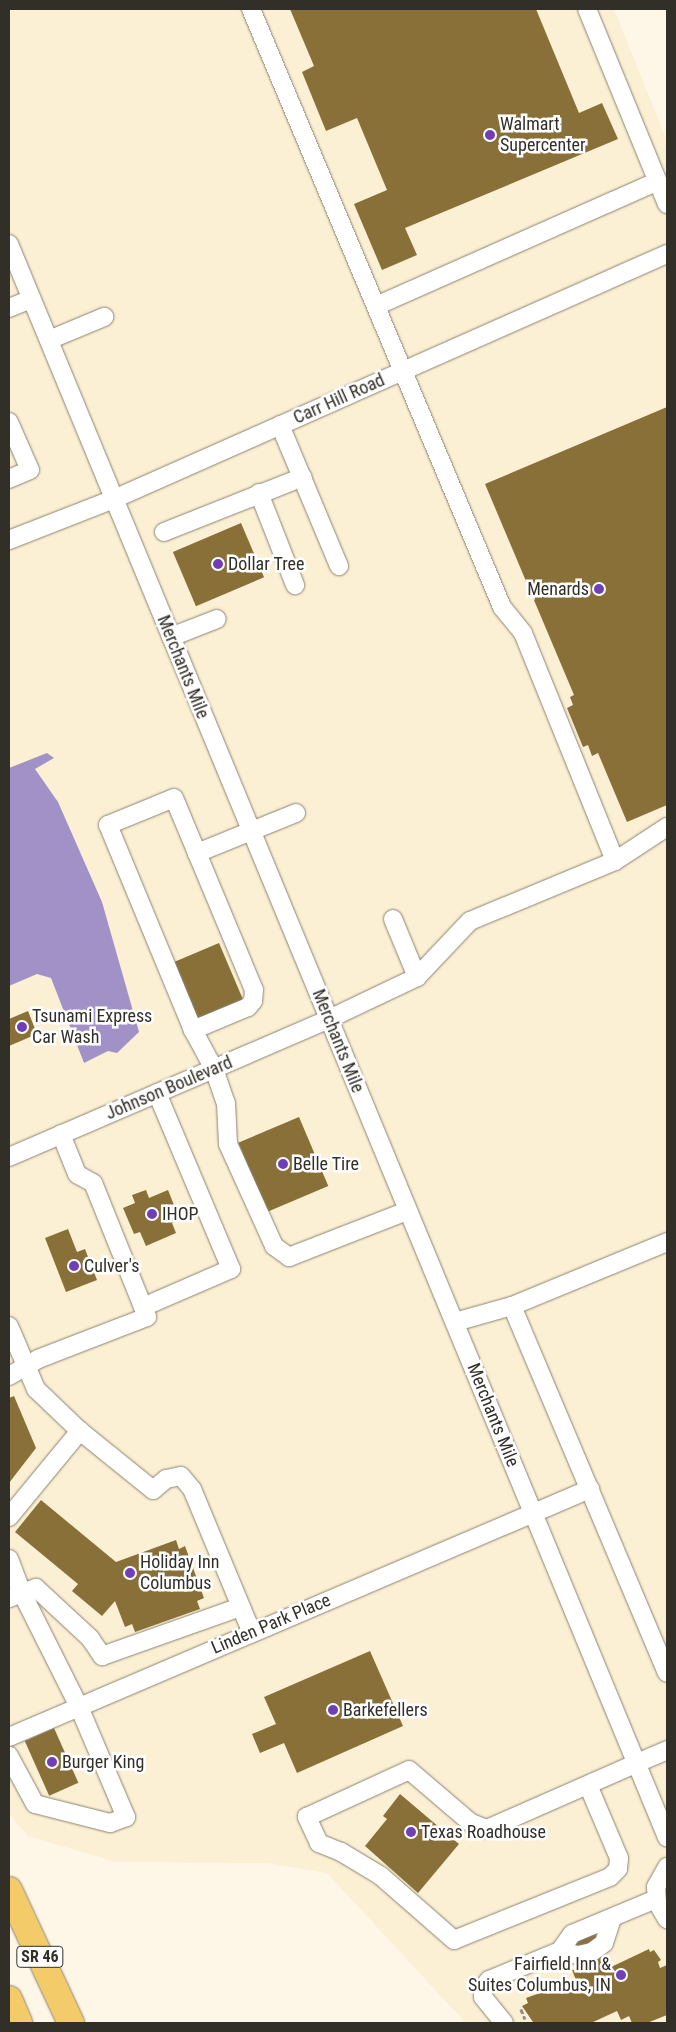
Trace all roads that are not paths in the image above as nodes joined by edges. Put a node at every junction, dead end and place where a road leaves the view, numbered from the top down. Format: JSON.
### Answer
{"nodes":[{"id":1,"x":251,"y":9,"type":"edge"},
{"id":2,"x":587,"y":9,"type":"edge"},
{"id":3,"x":658,"y":181,"type":"junction"},
{"id":4,"x":667,"y":204,"type":"edge"},
{"id":5,"x":9,"y":244,"type":"edge"},
{"id":6,"x":667,"y":254,"type":"edge"},
{"id":7,"x":31,"y":299,"type":"junction"},
{"id":8,"x":376,"y":306,"type":"junction"},
{"id":9,"x":9,"y":308,"type":"edge"},
{"id":10,"x":104,"y":317,"type":"dead end"},
{"id":11,"x":49,"y":340,"type":"junction"},
{"id":12,"x":403,"y":371,"type":"junction"},
{"id":13,"x":280,"y":425,"type":"junction"},
{"id":14,"x":11,"y":432,"type":"edge"},
{"id":15,"x":302,"y":477,"type":"junction"},
{"id":16,"x":9,"y":479,"type":"edge"},
{"id":17,"x":258,"y":493,"type":"junction"},
{"id":18,"x":114,"y":499,"type":"junction"},
{"id":19,"x":164,"y":532,"type":"dead end"},
{"id":20,"x":9,"y":540,"type":"edge"},
{"id":21,"x":339,"y":566,"type":"dead end"},
{"id":22,"x":295,"y":585,"type":"dead end"},
{"id":23,"x":217,"y":619,"type":"dead end"},
{"id":24,"x":171,"y":637,"type":"junction"},
{"id":25,"x":296,"y":812,"type":"dead end"},
{"id":26,"x":667,"y":827,"type":"edge"},
{"id":27,"x":251,"y":831,"type":"junction"},
{"id":28,"x":197,"y":853,"type":"junction"},
{"id":29,"x":615,"y":861,"type":"junction"},
{"id":30,"x":393,"y":919,"type":"dead end"},
{"id":31,"x":417,"y":977,"type":"junction"},
{"id":32,"x":329,"y":1019,"type":"junction"},
{"id":33,"x":193,"y":1030,"type":"junction"},
{"id":34,"x":214,"y":1068,"type":"junction"},
{"id":35,"x":157,"y":1093,"type":"junction"},
{"id":36,"x":61,"y":1134,"type":"junction"},
{"id":37,"x":9,"y":1157,"type":"edge"},
{"id":38,"x":407,"y":1211,"type":"junction"},
{"id":39,"x":667,"y":1242,"type":"edge"},
{"id":40,"x":512,"y":1306,"type":"junction"},
{"id":41,"x":143,"y":1307,"type":"junction"},
{"id":42,"x":454,"y":1322,"type":"junction"},
{"id":43,"x":9,"y":1326,"type":"edge"},
{"id":44,"x":26,"y":1368,"type":"junction"},
{"id":45,"x":9,"y":1376,"type":"edge"},
{"id":46,"x":80,"y":1432,"type":"junction"},
{"id":47,"x":590,"y":1490,"type":"junction"},
{"id":48,"x":532,"y":1511,"type":"junction"},
{"id":49,"x":9,"y":1517,"type":"edge"},
{"id":50,"x":9,"y":1559,"type":"edge"},
{"id":51,"x":15,"y":1595,"type":"edge"},
{"id":52,"x":240,"y":1607,"type":"junction"},
{"id":53,"x":252,"y":1633,"type":"junction"},
{"id":54,"x":667,"y":1673,"type":"edge"},
{"id":55,"x":79,"y":1707,"type":"junction"},
{"id":56,"x":9,"y":1737,"type":"edge"},
{"id":57,"x":667,"y":1750,"type":"edge"},
{"id":58,"x":9,"y":1756,"type":"edge"},
{"id":59,"x":636,"y":1763,"type":"junction"},
{"id":60,"x":588,"y":1784,"type":"junction"},
{"id":61,"x":665,"y":1827,"type":"edge"},
{"id":62,"x":667,"y":1866,"type":"edge"},
{"id":63,"x":9,"y":1890,"type":"edge"},
{"id":64,"x":656,"y":1899,"type":"junction"},
{"id":65,"x":612,"y":1918,"type":"junction"},
{"id":66,"x":667,"y":1919,"type":"edge"},
{"id":67,"x":560,"y":1951,"type":"junction"},
{"id":68,"x":9,"y":2000,"type":"edge"},
{"id":69,"x":19,"y":2023,"type":"edge"},
{"id":70,"x":71,"y":2023,"type":"edge"},
{"id":71,"x":504,"y":2023,"type":"edge"}],
"edges":[{"from":1,"to":8,"type":"street"},
{"from":2,"to":3,"type":"street"},
{"from":3,"to":4,"type":"street"},
{"from":3,"to":8,"type":"street"},
{"from":5,"to":7,"type":"street","name":"Merchants Mile"},
{"from":6,"to":12,"type":"street","name":"Carr Hill Road"},
{"from":7,"to":9,"type":"street"},
{"from":7,"to":11,"type":"street","name":"Merchants Mile"},
{"from":8,"to":12,"type":"street"},
{"from":10,"to":11,"type":"street"},
{"from":11,"to":18,"type":"street","name":"Merchants Mile"},
{"from":12,"to":13,"type":"street","name":"Carr Hill Road"},
{"from":12,"to":29,"type":"street"},
{"from":13,"to":15,"type":"street"},
{"from":13,"to":18,"type":"street","name":"Carr Hill Road"},
{"from":14,"to":16,"type":"street"},
{"from":15,"to":17,"type":"street"},
{"from":15,"to":21,"type":"street"},
{"from":17,"to":19,"type":"street"},
{"from":17,"to":22,"type":"street"},
{"from":18,"to":20,"type":"street","name":"Carr Hill Road"},
{"from":18,"to":24,"type":"street","name":"Merchants Mile"},
{"from":23,"to":24,"type":"street"},
{"from":24,"to":27,"type":"street","name":"Merchants Mile"},
{"from":25,"to":27,"type":"street"},
{"from":26,"to":29,"type":"street"},
{"from":27,"to":28,"type":"street"},
{"from":27,"to":32,"type":"street","name":"Merchants Mile"},
{"from":28,"to":33,"type":"street"},
{"from":28,"to":33,"type":"street"},
{"from":29,"to":31,"type":"street"},
{"from":30,"to":31,"type":"street"},
{"from":31,"to":32,"type":"street","name":"Johnson Boulevard"},
{"from":32,"to":34,"type":"street","name":"Johnson Boulevard"},
{"from":32,"to":38,"type":"street","name":"Merchants Mile"},
{"from":33,"to":34,"type":"street"},
{"from":34,"to":35,"type":"street","name":"Johnson Boulevard"},
{"from":34,"to":38,"type":"street"},
{"from":35,"to":36,"type":"street","name":"Johnson Boulevard"},
{"from":35,"to":41,"type":"street"},
{"from":36,"to":37,"type":"street","name":"Johnson Boulevard"},
{"from":36,"to":41,"type":"street"},
{"from":38,"to":42,"type":"street","name":"Merchants Mile"},
{"from":39,"to":40,"type":"street"},
{"from":40,"to":42,"type":"street"},
{"from":40,"to":47,"type":"street"},
{"from":41,"to":44,"type":"street"},
{"from":42,"to":48,"type":"street","name":"Merchants Mile"},
{"from":43,"to":44,"type":"street"},
{"from":44,"to":45,"type":"street"},
{"from":44,"to":46,"type":"street"},
{"from":46,"to":49,"type":"street"},
{"from":46,"to":52,"type":"street"},
{"from":47,"to":48,"type":"street","name":"Linden Park Place"},
{"from":47,"to":54,"type":"street"},
{"from":48,"to":53,"type":"street","name":"Linden Park Place"},
{"from":48,"to":59,"type":"street","name":"Merchants Mile"},
{"from":50,"to":51,"type":"street"},
{"from":51,"to":52,"type":"street"},
{"from":51,"to":55,"type":"street"},
{"from":52,"to":53,"type":"street"},
{"from":53,"to":55,"type":"street","name":"Linden Park Place"},
{"from":55,"to":56,"type":"street","name":"Linden Park Place"},
{"from":55,"to":58,"type":"street"},
{"from":57,"to":59,"type":"street"},
{"from":59,"to":60,"type":"street"},
{"from":59,"to":61,"type":"street","name":"Merchants Mile"},
{"from":60,"to":60,"type":"street"},
{"from":62,"to":64,"type":"street"},
{"from":63,"to":70,"type":"highway","number":"SR 46"},
{"from":64,"to":65,"type":"street"},
{"from":64,"to":66,"type":"street"},
{"from":65,"to":67,"type":"street"},
{"from":65,"to":67,"type":"street"},
{"from":67,"to":71,"type":"street"},
{"from":68,"to":69,"type":"highway"}]}
